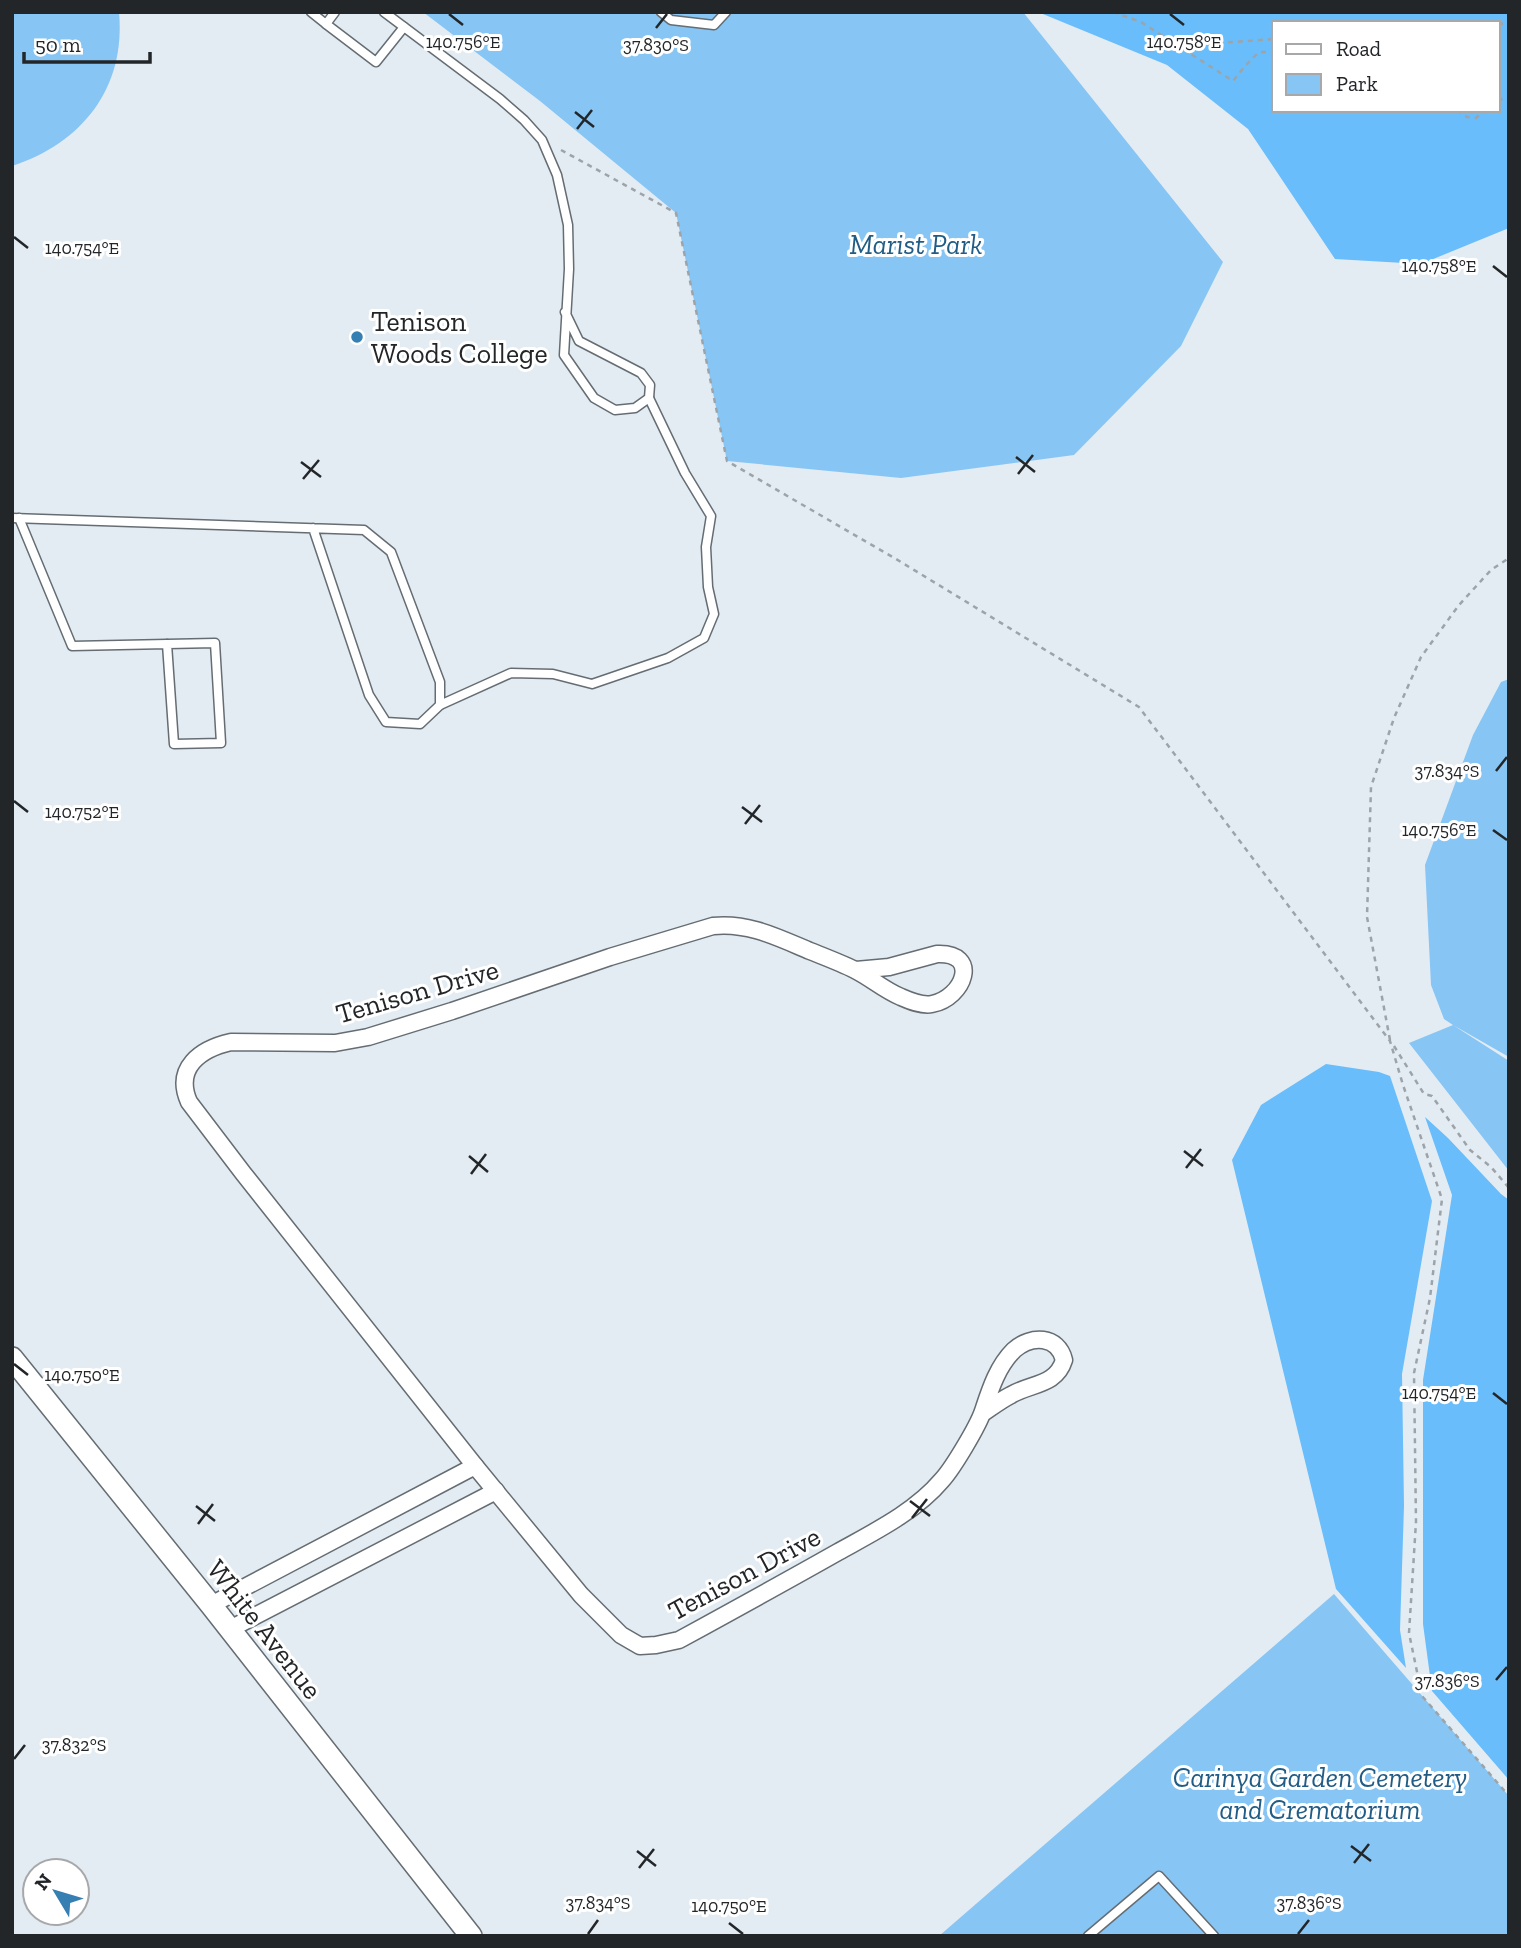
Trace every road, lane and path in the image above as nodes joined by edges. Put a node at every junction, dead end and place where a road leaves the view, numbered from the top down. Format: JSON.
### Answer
{"nodes":[{"id":1,"x":311,"y":12,"type":"edge"},
{"id":2,"x":335,"y":12,"type":"edge"},
{"id":3,"x":384,"y":12,"type":"edge"},
{"id":4,"x":661,"y":12,"type":"edge"},
{"id":5,"x":726,"y":12,"type":"edge"},
{"id":6,"x":1113,"y":12,"type":"edge"},
{"id":7,"x":326,"y":24,"type":"junction"},
{"id":8,"x":404,"y":27,"type":"junction"},
{"id":9,"x":1272,"y":39,"type":"edge"},
{"id":10,"x":1178,"y":46,"type":"junction"},
{"id":11,"x":1272,"y":52,"type":"edge"},
{"id":12,"x":1460,"y":112,"type":"edge"},
{"id":13,"x":1483,"y":112,"type":"edge"},
{"id":14,"x":542,"y":139,"type":"junction"},
{"id":15,"x":565,"y":312,"type":"junction"},
{"id":16,"x":649,"y":398,"type":"junction"},
{"id":17,"x":15,"y":518,"type":"edge"},
{"id":18,"x":313,"y":528,"type":"junction"},
{"id":19,"x":1509,"y":558,"type":"edge"},
{"id":20,"x":167,"y":644,"type":"junction"},
{"id":21,"x":440,"y":705,"type":"junction"},
{"id":22,"x":856,"y":970,"type":"junction"},
{"id":23,"x":1390,"y":1041,"type":"junction"},
{"id":24,"x":1509,"y":1188,"type":"edge"},
{"id":25,"x":12,"y":1358,"type":"edge"},
{"id":26,"x":983,"y":1413,"type":"junction"},
{"id":27,"x":475,"y":1466,"type":"junction"},
{"id":28,"x":496,"y":1492,"type":"junction"},
{"id":29,"x":211,"y":1605,"type":"junction"},
{"id":30,"x":230,"y":1629,"type":"junction"},
{"id":31,"x":1509,"y":1797,"type":"edge"},
{"id":32,"x":471,"y":1936,"type":"edge"},
{"id":33,"x":1088,"y":1936,"type":"edge"},
{"id":34,"x":1214,"y":1936,"type":"edge"}],
"edges":[{"from":1,"to":7,"type":"lane"},
{"from":2,"to":7,"type":"lane"},
{"from":3,"to":8,"type":"lane"},
{"from":4,"to":5,"type":"lane"},
{"from":6,"to":10,"type":"path"},
{"from":7,"to":8,"type":"lane"},
{"from":8,"to":14,"type":"lane"},
{"from":9,"to":10,"type":"path"},
{"from":10,"to":11,"type":"path"},
{"from":12,"to":13,"type":"path"},
{"from":14,"to":15,"type":"lane"},
{"from":14,"to":23,"type":"path"},
{"from":15,"to":16,"type":"lane"},
{"from":15,"to":16,"type":"lane"},
{"from":16,"to":21,"type":"lane"},
{"from":17,"to":18,"type":"lane"},
{"from":17,"to":20,"type":"lane"},
{"from":18,"to":21,"type":"lane"},
{"from":18,"to":21,"type":"lane"},
{"from":19,"to":23,"type":"path"},
{"from":20,"to":20,"type":"lane"},
{"from":22,"to":22,"type":"street","name":"Tenison Drive"},
{"from":22,"to":27,"type":"street","name":"Tenison Drive"},
{"from":23,"to":24,"type":"path"},
{"from":23,"to":31,"type":"path"},
{"from":25,"to":29,"type":"main road","name":"White Avenue"},
{"from":26,"to":26,"type":"street","name":"Tenison Drive"},
{"from":26,"to":28,"type":"street","name":"Tenison Drive"},
{"from":27,"to":28,"type":"street","name":"Tenison Drive"},
{"from":27,"to":29,"type":"street"},
{"from":28,"to":30,"type":"street"},
{"from":29,"to":30,"type":"main road","name":"White Avenue"},
{"from":30,"to":32,"type":"main road","name":"White Avenue"},
{"from":33,"to":34,"type":"lane"}]}
